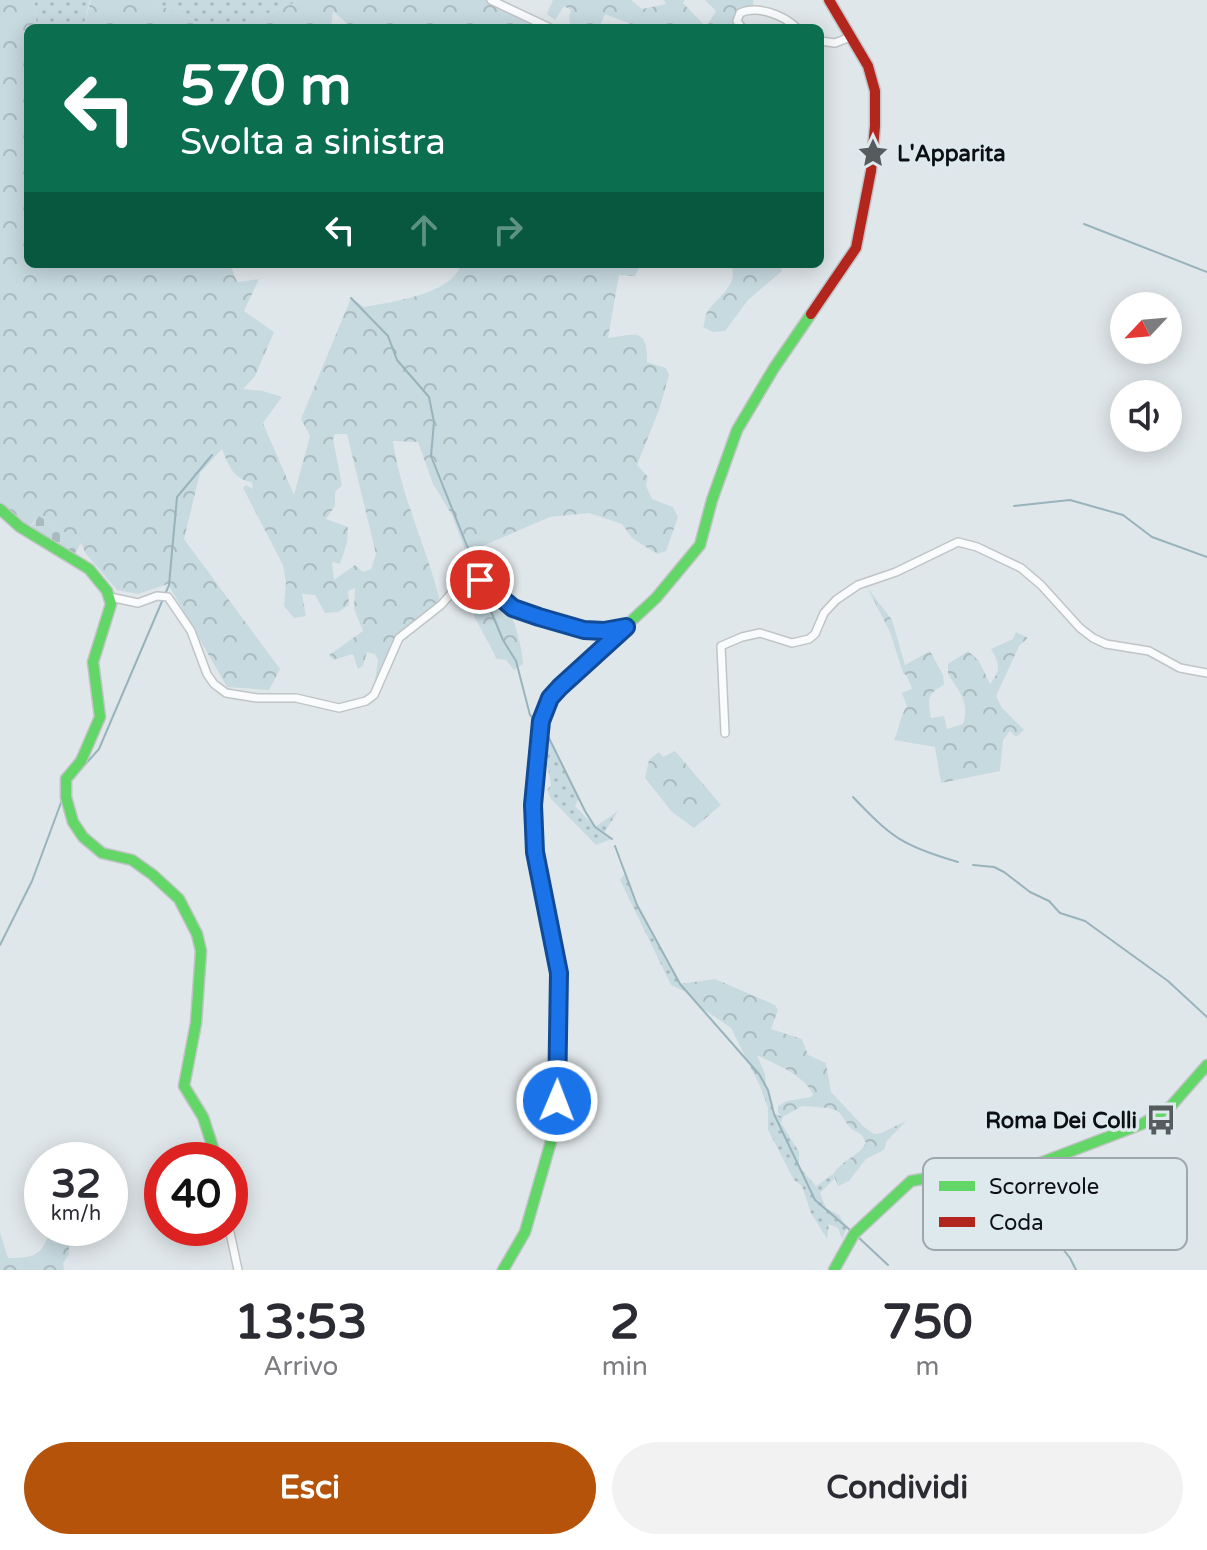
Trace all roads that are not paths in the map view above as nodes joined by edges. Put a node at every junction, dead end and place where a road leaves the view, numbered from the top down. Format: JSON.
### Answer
{"nodes":[{"id":1,"x":491,"y":0,"type":"edge"},
{"id":2,"x":829,"y":0,"type":"edge"},
{"id":3,"x":542,"y":24,"type":"edge"},
{"id":4,"x":739,"y":24,"type":"edge"},
{"id":5,"x":793,"y":24,"type":"edge"},
{"id":6,"x":850,"y":37,"type":"junction"},
{"id":7,"x":824,"y":42,"type":"edge"},
{"id":8,"x":0,"y":509,"type":"edge"},
{"id":9,"x":110,"y":597,"type":"junction"},
{"id":10,"x":626,"y":627,"type":"junction"},
{"id":11,"x":1207,"y":673,"type":"edge"},
{"id":12,"x":725,"y":733,"type":"dead end"},
{"id":13,"x":1207,"y":1065,"type":"edge"},
{"id":14,"x":211,"y":1142,"type":"edge"},
{"id":15,"x":1053,"y":1158,"type":"edge"},
{"id":16,"x":923,"y":1178,"type":"edge"},
{"id":17,"x":233,"y":1246,"type":"edge"},
{"id":18,"x":238,"y":1270,"type":"edge"},
{"id":19,"x":503,"y":1270,"type":"edge"},
{"id":20,"x":834,"y":1270,"type":"edge"}],
"edges":[{"from":1,"to":3,"type":"street"},
{"from":2,"to":6,"type":"street"},
{"from":4,"to":5,"type":"street"},
{"from":6,"to":7,"type":"street"},
{"from":6,"to":10,"type":"street"},
{"from":8,"to":9,"type":"street"},
{"from":9,"to":10,"type":"street"},
{"from":9,"to":14,"type":"street"},
{"from":10,"to":19,"type":"street"},
{"from":11,"to":12,"type":"street"},
{"from":13,"to":15,"type":"street"},
{"from":16,"to":20,"type":"street"},
{"from":17,"to":18,"type":"street"}]}
